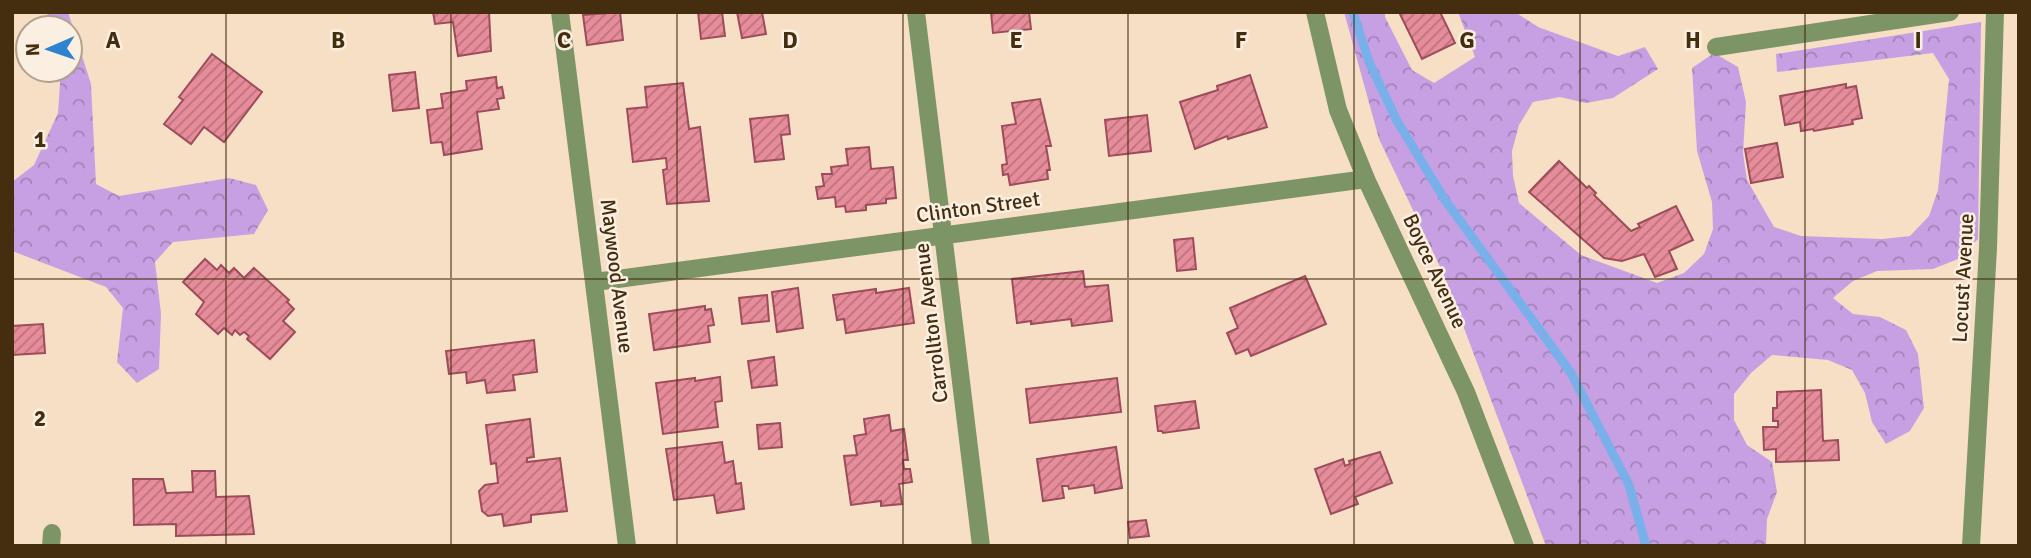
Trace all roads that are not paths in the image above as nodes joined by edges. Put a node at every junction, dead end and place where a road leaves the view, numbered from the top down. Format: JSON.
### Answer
{"nodes":[{"id":1,"x":560,"y":12,"type":"edge"},
{"id":2,"x":916,"y":12,"type":"edge"},
{"id":3,"x":1315,"y":12,"type":"edge"},
{"id":4,"x":1950,"y":12,"type":"edge"},
{"id":5,"x":1995,"y":12,"type":"edge"},
{"id":6,"x":1716,"y":47,"type":"dead end"},
{"id":7,"x":1366,"y":178,"type":"junction"},
{"id":8,"x":943,"y":235,"type":"junction"},
{"id":9,"x":595,"y":282,"type":"junction"},
{"id":10,"x":627,"y":546,"type":"edge"},
{"id":11,"x":981,"y":546,"type":"edge"},
{"id":12,"x":1525,"y":546,"type":"edge"},
{"id":13,"x":1971,"y":546,"type":"edge"}],
"edges":[{"from":1,"to":9,"type":"street","name":"Maywood Avenue"},
{"from":2,"to":8,"type":"street","name":"Carrollton Avenue"},
{"from":3,"to":7,"type":"street","name":"Boyce Avenue"},
{"from":4,"to":6,"type":"street"},
{"from":5,"to":13,"type":"street","name":"Locust Avenue"},
{"from":7,"to":8,"type":"street","name":"Clinton Street"},
{"from":7,"to":12,"type":"street","name":"Boyce Avenue"},
{"from":8,"to":9,"type":"street","name":"Clinton Street"},
{"from":8,"to":11,"type":"street","name":"Carrollton Avenue"},
{"from":9,"to":10,"type":"street","name":"Maywood Avenue"}]}
